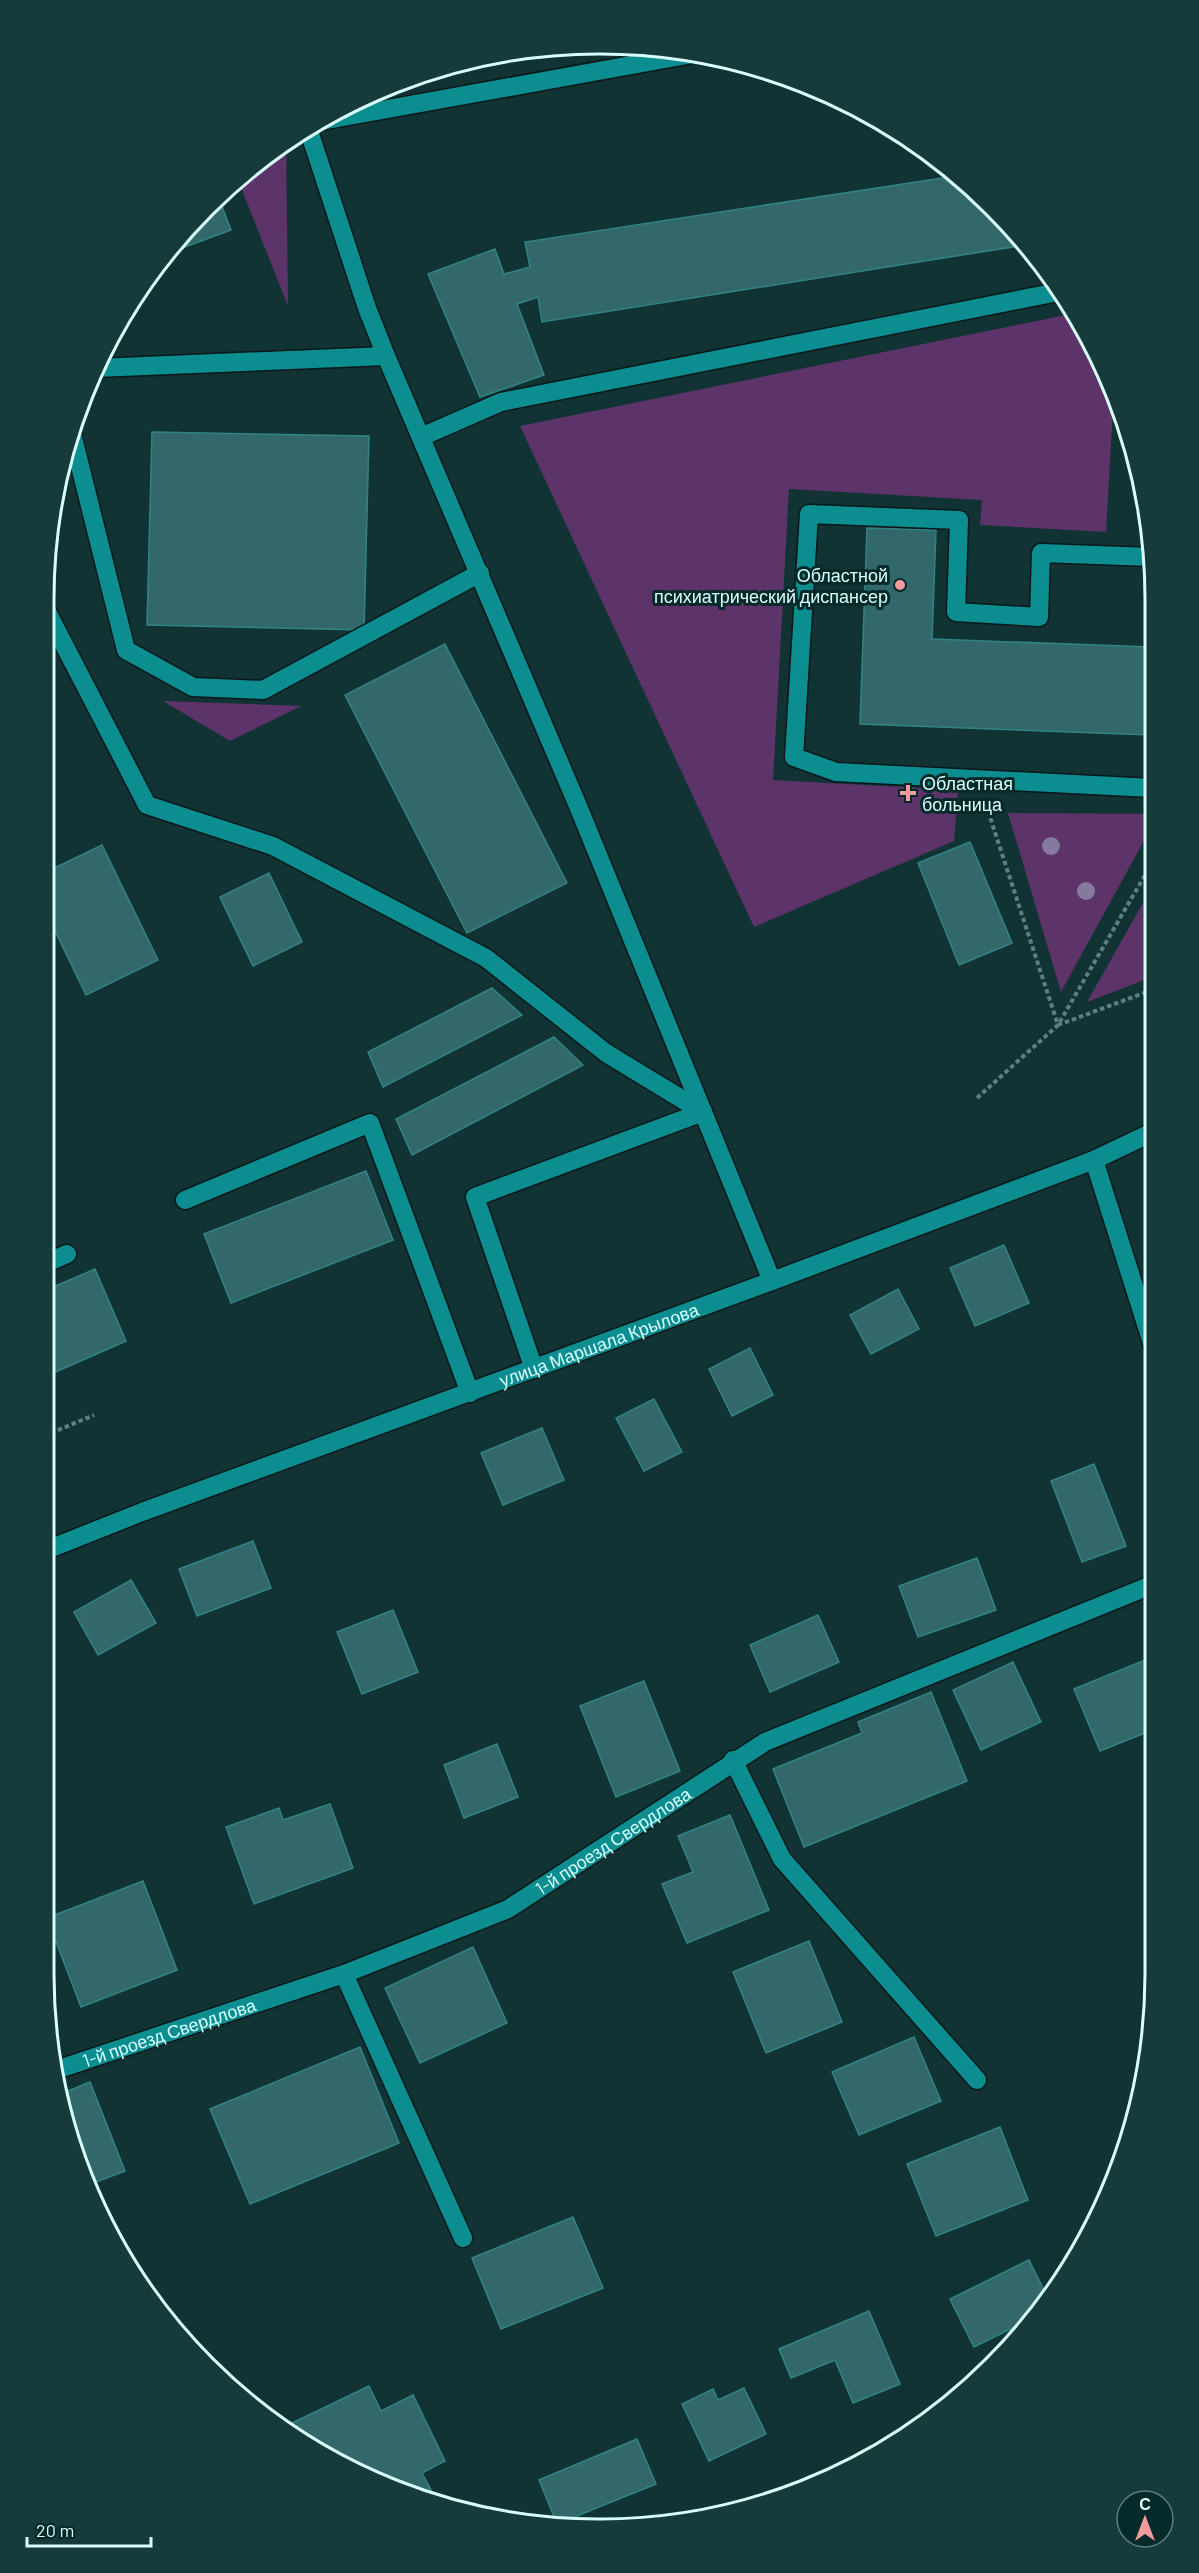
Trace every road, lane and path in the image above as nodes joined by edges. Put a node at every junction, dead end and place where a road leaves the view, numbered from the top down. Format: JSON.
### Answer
{"nodes":[{"id":1,"x":667,"y":59,"type":"edge"},
{"id":2,"x":346,"y":116,"type":"edge"},
{"id":3,"x":311,"y":137,"type":"edge"},
{"id":4,"x":1051,"y":293,"type":"edge"},
{"id":5,"x":386,"y":356,"type":"junction"},
{"id":6,"x":106,"y":368,"type":"edge"},
{"id":7,"x":421,"y":437,"type":"junction"},
{"id":8,"x":76,"y":449,"type":"edge"},
{"id":9,"x":1143,"y":557,"type":"edge"},
{"id":10,"x":480,"y":573,"type":"junction"},
{"id":11,"x":54,"y":625,"type":"edge"},
{"id":12,"x":977,"y":778,"type":"junction"},
{"id":13,"x":1145,"y":788,"type":"edge"},
{"id":14,"x":1145,"y":875,"type":"edge"},
{"id":15,"x":1145,"y":993,"type":"edge"},
{"id":16,"x":1058,"y":1025,"type":"junction"},
{"id":17,"x":977,"y":1098,"type":"dead end"},
{"id":18,"x":703,"y":1112,"type":"junction"},
{"id":19,"x":1145,"y":1136,"type":"edge"},
{"id":20,"x":1094,"y":1160,"type":"junction"},
{"id":21,"x":185,"y":1200,"type":"dead end"},
{"id":22,"x":67,"y":1254,"type":"dead end"},
{"id":23,"x":54,"y":1260,"type":"edge"},
{"id":24,"x":772,"y":1281,"type":"junction"},
{"id":25,"x":1145,"y":1321,"type":"edge"},
{"id":26,"x":534,"y":1369,"type":"junction"},
{"id":27,"x":470,"y":1393,"type":"junction"},
{"id":28,"x":94,"y":1415,"type":"dead end"},
{"id":29,"x":54,"y":1432,"type":"edge"},
{"id":30,"x":54,"y":1547,"type":"edge"},
{"id":31,"x":1145,"y":1588,"type":"edge"},
{"id":32,"x":733,"y":1761,"type":"junction"},
{"id":33,"x":344,"y":1974,"type":"junction"},
{"id":34,"x":62,"y":2068,"type":"edge"},
{"id":35,"x":977,"y":2080,"type":"dead end"},
{"id":36,"x":463,"y":2238,"type":"dead end"}],
"edges":[{"from":1,"to":2,"type":"street"},
{"from":3,"to":5,"type":"street"},
{"from":4,"to":7,"type":"street"},
{"from":5,"to":6,"type":"street"},
{"from":5,"to":7,"type":"street"},
{"from":7,"to":10,"type":"street"},
{"from":8,"to":10,"type":"street"},
{"from":9,"to":12,"type":"street"},
{"from":10,"to":18,"type":"street"},
{"from":11,"to":18,"type":"street"},
{"from":12,"to":13,"type":"street"},
{"from":12,"to":16,"type":"path"},
{"from":14,"to":16,"type":"path"},
{"from":15,"to":16,"type":"path"},
{"from":16,"to":17,"type":"path"},
{"from":18,"to":24,"type":"street"},
{"from":18,"to":26,"type":"street"},
{"from":19,"to":20,"type":"street","name":"улица Маршала Крылова"},
{"from":20,"to":24,"type":"street","name":"улица Маршала Крылова"},
{"from":20,"to":25,"type":"street"},
{"from":21,"to":27,"type":"street"},
{"from":22,"to":23,"type":"street"},
{"from":24,"to":26,"type":"street","name":"улица Маршала Крылова"},
{"from":26,"to":27,"type":"street","name":"улица Маршала Крылова"},
{"from":27,"to":30,"type":"street","name":"улица Маршала Крылова"},
{"from":28,"to":29,"type":"path"},
{"from":31,"to":32,"type":"street","name":"1-й проезд Свердлова"},
{"from":32,"to":33,"type":"street","name":"1-й проезд Свердлова"},
{"from":32,"to":35,"type":"street"},
{"from":33,"to":34,"type":"street","name":"1-й проезд Свердлова"},
{"from":33,"to":36,"type":"street"}]}
